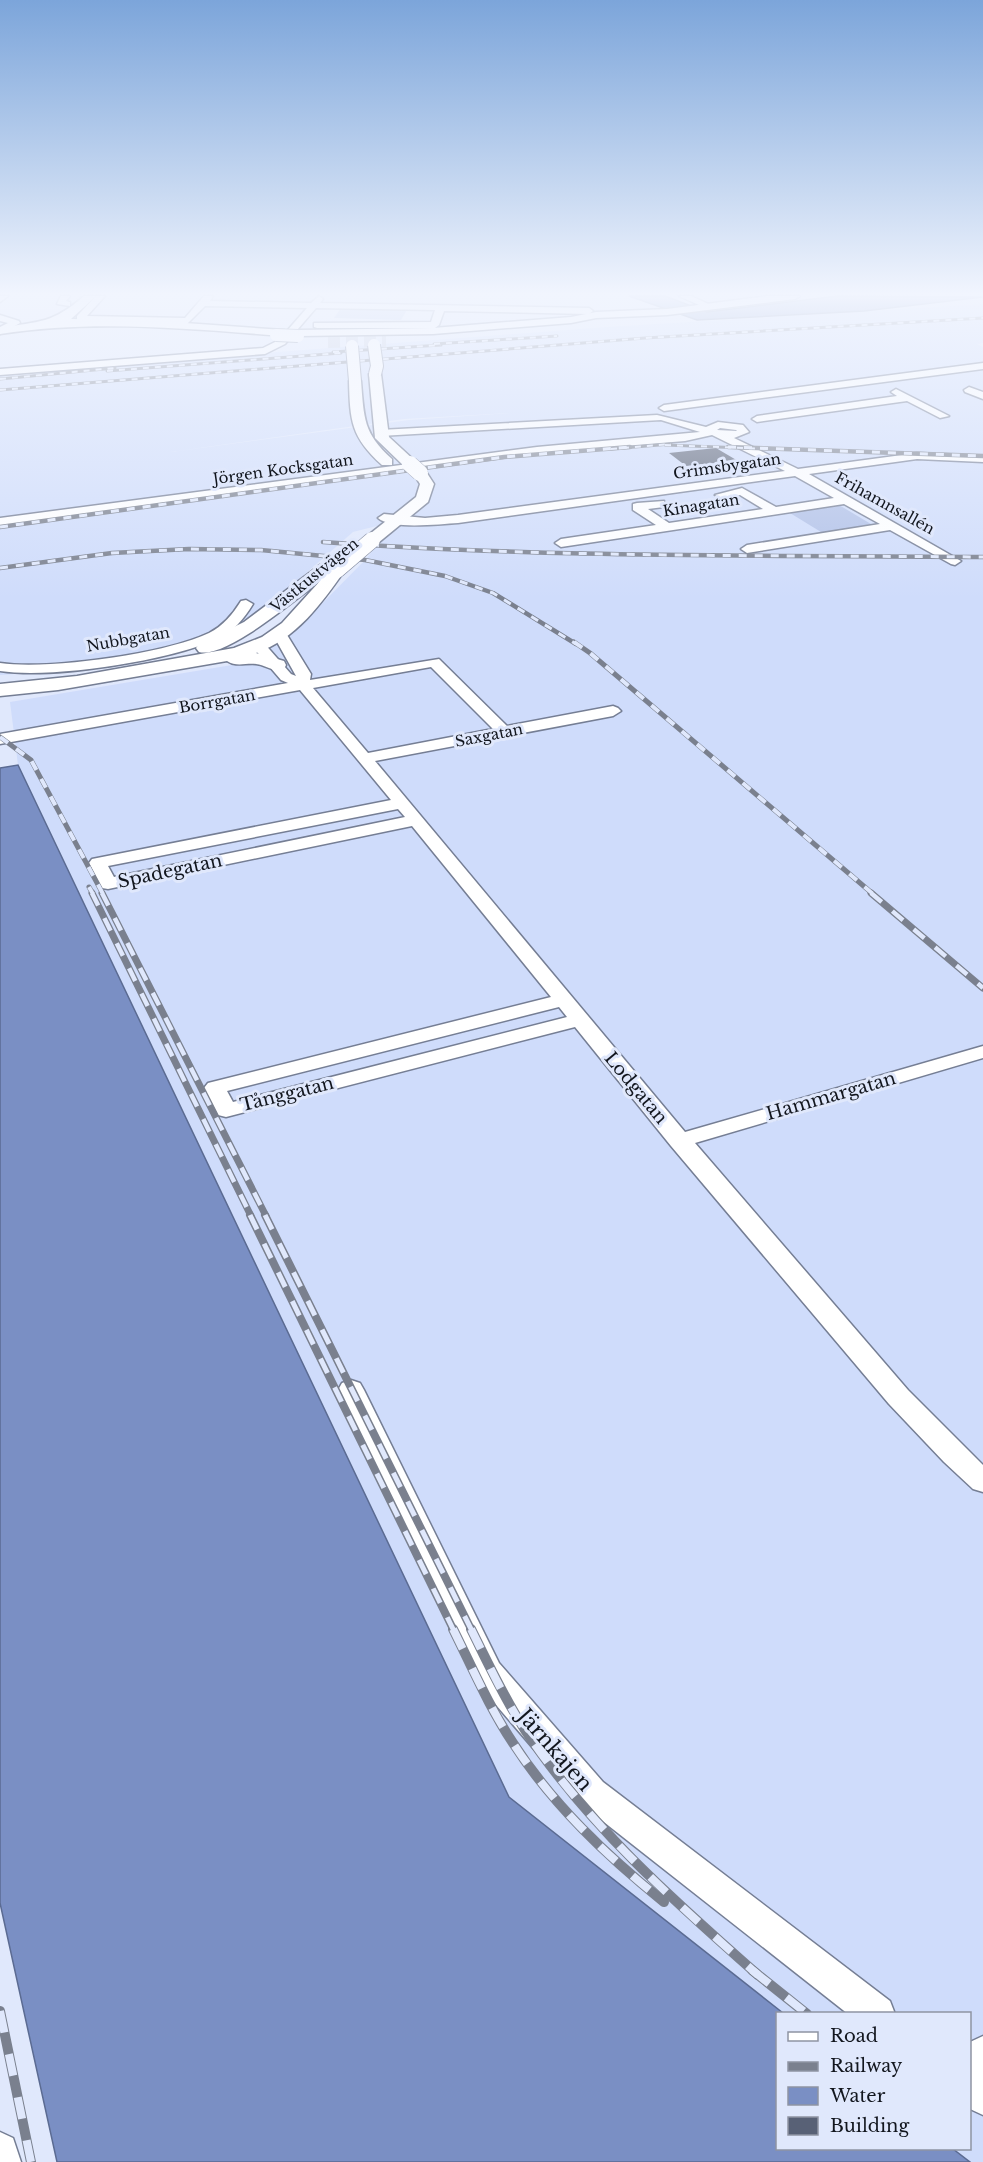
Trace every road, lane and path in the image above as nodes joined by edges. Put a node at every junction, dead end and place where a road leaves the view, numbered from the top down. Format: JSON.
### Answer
{"nodes":[{"id":1,"x":361,"y":397,"type":"edge"},
{"id":2,"x":377,"y":397,"type":"edge"},
{"id":3,"x":751,"y":397,"type":"edge"},
{"id":4,"x":754,"y":397,"type":"edge"},
{"id":5,"x":908,"y":398,"type":"joint"},
{"id":6,"x":686,"y":412,"type":"junction"},
{"id":7,"x":661,"y":413,"type":"junction"},
{"id":8,"x":944,"y":416,"type":"dead end"},
{"id":9,"x":757,"y":419,"type":"dead end"},
{"id":10,"x":358,"y":425,"type":"junction"},
{"id":11,"x":380,"y":425,"type":"junction"},
{"id":12,"x":735,"y":430,"type":"junction"},
{"id":13,"x":713,"y":432,"type":"junction"},
{"id":14,"x":408,"y":433,"type":"junction"},
{"id":15,"x":696,"y":436,"type":"junction"},
{"id":16,"x":363,"y":440,"type":"junction"},
{"id":17,"x":728,"y":440,"type":"junction"},
{"id":18,"x":390,"y":448,"type":"junction"},
{"id":19,"x":983,"y":459,"type":"edge"},
{"id":20,"x":798,"y":473,"type":"junction"},
{"id":21,"x":408,"y":475,"type":"junction"},
{"id":22,"x":846,"y":500,"type":"junction"},
{"id":23,"x":775,"y":511,"type":"junction"},
{"id":24,"x":395,"y":517,"type":"junction"},
{"id":25,"x":0,"y":522,"type":"edge"},
{"id":26,"x":891,"y":526,"type":"junction"},
{"id":27,"x":667,"y":527,"type":"junction"},
{"id":28,"x":821,"y":537,"type":"junction"},
{"id":29,"x":561,"y":543,"type":"dead end"},
{"id":30,"x":747,"y":549,"type":"dead end"},
{"id":31,"x":955,"y":561,"type":"dead end"},
{"id":32,"x":328,"y":570,"type":"junction"},
{"id":33,"x":246,"y":604,"type":"dead end"},
{"id":34,"x":279,"y":633,"type":"junction"},
{"id":35,"x":258,"y":645,"type":"junction"},
{"id":36,"x":277,"y":665,"type":"junction"},
{"id":37,"x":124,"y":666,"type":"junction"},
{"id":38,"x":0,"y":667,"type":"edge"},
{"id":39,"x":303,"y":679,"type":"junction"},
{"id":40,"x":0,"y":682,"type":"edge"},
{"id":41,"x":0,"y":690,"type":"edge"},
{"id":42,"x":613,"y":711,"type":"dead end"},
{"id":43,"x":504,"y":732,"type":"junction"},
{"id":44,"x":0,"y":739,"type":"edge"},
{"id":45,"x":365,"y":758,"type":"junction"},
{"id":46,"x":403,"y":803,"type":"junction"},
{"id":47,"x":417,"y":819,"type":"junction"},
{"id":48,"x":563,"y":1000,"type":"junction"},
{"id":49,"x":579,"y":1020,"type":"junction"},
{"id":50,"x":983,"y":1052,"type":"edge"},
{"id":51,"x":679,"y":1141,"type":"junction"},
{"id":52,"x":351,"y":1390,"type":"dead end"},
{"id":53,"x":983,"y":1481,"type":"edge"},
{"id":54,"x":875,"y":2012,"type":"edge"},
{"id":55,"x":983,"y":2054,"type":"edge"},
{"id":56,"x":971,"y":2073,"type":"edge"},
{"id":57,"x":971,"y":2087,"type":"edge"},
{"id":58,"x":983,"y":2096,"type":"edge"},
{"id":59,"x":0,"y":2151,"type":"edge"},
{"id":60,"x":2,"y":2162,"type":"edge"}],
"edges":[{"from":1,"to":10,"type":"main road","bridge":true},
{"from":2,"to":11,"type":"main road"},
{"from":3,"to":6,"type":"street"},
{"from":4,"to":7,"type":"street"},
{"from":5,"to":8,"type":"street"},
{"from":5,"to":9,"type":"street"},
{"from":6,"to":7,"type":"street"},
{"from":6,"to":12,"type":"street","name":"Frihamnsallén"},
{"from":7,"to":11,"type":"street"},
{"from":7,"to":13,"type":"street","name":"Frihamnsallén"},
{"from":7,"to":14,"type":"street"},
{"from":10,"to":11,"type":"main road"},
{"from":10,"to":16,"type":"main road"},
{"from":11,"to":14,"type":"street"},
{"from":11,"to":16,"type":"main road"},
{"from":11,"to":18,"type":"main road"},
{"from":12,"to":13,"type":"street","name":"Jörgen Kocksgatan"},
{"from":12,"to":20,"type":"street","name":"Frihamnsallén"},
{"from":13,"to":15,"type":"street","name":"Jörgen Kocksgatan"},
{"from":13,"to":17,"type":"street","name":"Frihamnsallén"},
{"from":14,"to":18,"type":"street"},
{"from":15,"to":17,"type":"street"},
{"from":15,"to":25,"type":"street","name":"Jörgen Kocksgatan"},
{"from":16,"to":21,"type":"main road"},
{"from":17,"to":20,"type":"street","name":"Frihamnsallén"},
{"from":18,"to":21,"type":"main road"},
{"from":19,"to":20,"type":"street","name":"Grimsbygatan"},
{"from":20,"to":22,"type":"street","name":"Frihamnsallén"},
{"from":20,"to":24,"type":"street","name":"Grimsbygatan"},
{"from":21,"to":24,"type":"main road","name":"Västkustvägen"},
{"from":22,"to":23,"type":"street","name":"Kinagatan"},
{"from":22,"to":26,"type":"street","name":"Frihamnsallén"},
{"from":23,"to":27,"type":"street","name":"Kinagatan"},
{"from":23,"to":27,"type":"street"},
{"from":23,"to":28,"type":"street"},
{"from":24,"to":32,"type":"main road","name":"Västkustvägen","bridge":true},
{"from":26,"to":28,"type":"street"},
{"from":26,"to":31,"type":"street","name":"Frihamnsallén"},
{"from":27,"to":29,"type":"street","name":"Kinagatan"},
{"from":28,"to":30,"type":"street"},
{"from":32,"to":34,"type":"main road","name":"Västkustvägen"},
{"from":32,"to":35,"type":"main road"},
{"from":32,"to":37,"type":"main road","name":"Västkustvägen"},
{"from":33,"to":38,"type":"street","name":"Nubbgatan"},
{"from":34,"to":35,"type":"main road","name":"Västkustvägen"},
{"from":34,"to":39,"type":"street","name":"Lodgatan"},
{"from":35,"to":36,"type":"street","name":"Lodgatan"},
{"from":35,"to":37,"type":"main road","name":"Västkustvägen"},
{"from":35,"to":39,"type":"street","name":"Lodgatan"},
{"from":35,"to":41,"type":"main road","name":"Västkustvägen"},
{"from":36,"to":39,"type":"street","name":"Lodgatan"},
{"from":36,"to":41,"type":"main road"},
{"from":37,"to":40,"type":"main road","name":"Västkustvägen"},
{"from":39,"to":43,"type":"street","name":"Borrgatan"},
{"from":39,"to":44,"type":"street","name":"Borrgatan"},
{"from":39,"to":45,"type":"street","name":"Lodgatan"},
{"from":42,"to":43,"type":"street","name":"Saxgatan"},
{"from":43,"to":45,"type":"street","name":"Saxgatan"},
{"from":45,"to":46,"type":"street","name":"Lodgatan"},
{"from":46,"to":47,"type":"street","name":"Lodgatan"},
{"from":46,"to":47,"type":"street","name":"Spadegatan"},
{"from":47,"to":48,"type":"street","name":"Lodgatan"},
{"from":48,"to":49,"type":"street","name":"Lodgatan"},
{"from":48,"to":49,"type":"street","name":"Tånggatan"},
{"from":49,"to":51,"type":"street","name":"Lodgatan"},
{"from":50,"to":51,"type":"street","name":"Hammargatan"},
{"from":51,"to":53,"type":"street","name":"Lodgatan"},
{"from":52,"to":54,"type":"street","name":"Järnkajen"},
{"from":55,"to":56,"type":"street"},
{"from":57,"to":58,"type":"street"},
{"from":59,"to":60,"type":"street"}]}
